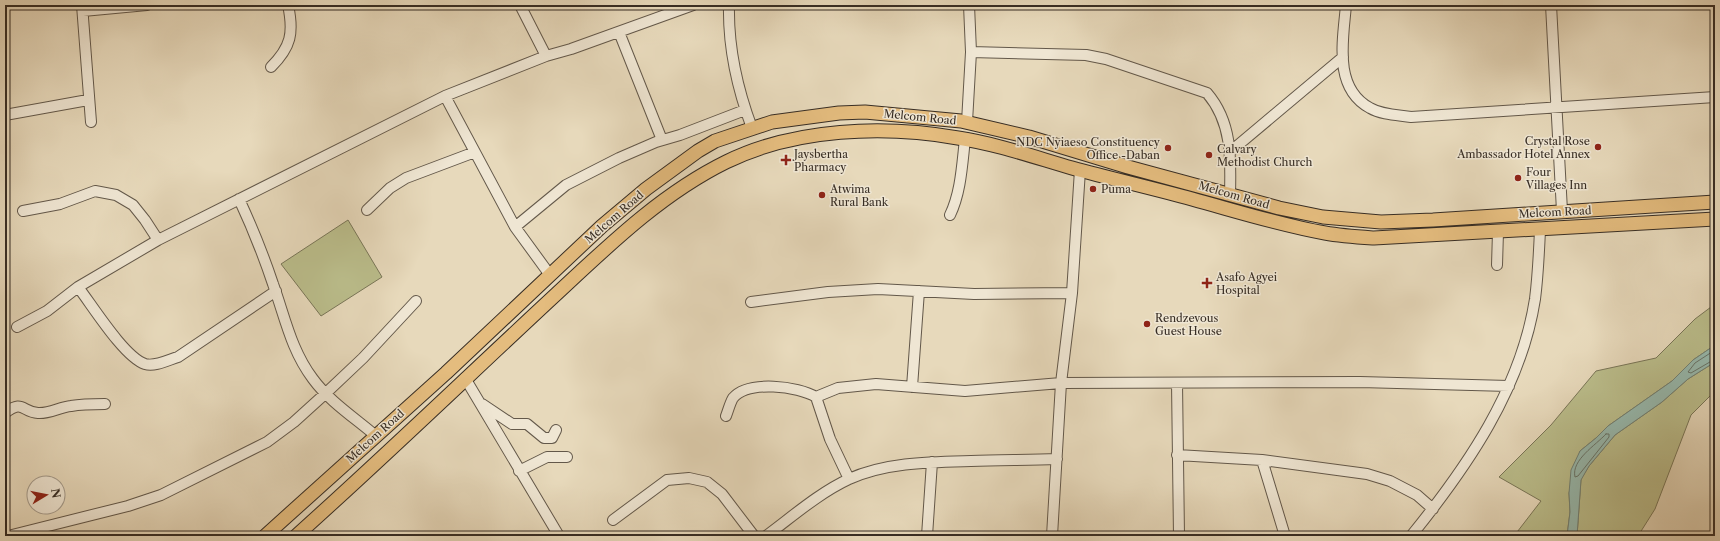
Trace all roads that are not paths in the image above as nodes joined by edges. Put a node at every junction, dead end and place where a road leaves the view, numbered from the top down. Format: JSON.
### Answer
{"nodes":[{"id":1,"x":147,"y":5,"type":"edge"},
{"id":2,"x":288,"y":5,"type":"edge"},
{"id":3,"x":520,"y":5,"type":"edge"},
{"id":4,"x":693,"y":5,"type":"edge"},
{"id":5,"x":729,"y":5,"type":"edge"},
{"id":6,"x":969,"y":5,"type":"edge"},
{"id":7,"x":1346,"y":5,"type":"edge"},
{"id":8,"x":1552,"y":5,"type":"edge"},
{"id":9,"x":82,"y":8,"type":"edge"},
{"id":10,"x":619,"y":32,"type":"junction"},
{"id":11,"x":971,"y":52,"type":"junction"},
{"id":12,"x":546,"y":56,"type":"junction"},
{"id":13,"x":1343,"y":57,"type":"junction"},
{"id":14,"x":271,"y":68,"type":"dead end"},
{"id":15,"x":445,"y":96,"type":"junction"},
{"id":16,"x":1715,"y":97,"type":"edge"},
{"id":17,"x":88,"y":100,"type":"junction"},
{"id":18,"x":1556,"y":108,"type":"junction"},
{"id":19,"x":745,"y":110,"type":"junction"},
{"id":20,"x":5,"y":115,"type":"edge"},
{"id":21,"x":91,"y":122,"type":"dead end"},
{"id":22,"x":967,"y":122,"type":"junction"},
{"id":23,"x":752,"y":128,"type":"junction"},
{"id":24,"x":662,"y":140,"type":"junction"},
{"id":25,"x":965,"y":140,"type":"junction"},
{"id":26,"x":760,"y":149,"type":"junction"},
{"id":27,"x":1231,"y":151,"type":"junction"},
{"id":28,"x":475,"y":152,"type":"junction"},
{"id":29,"x":1085,"y":154,"type":"junction"},
{"id":30,"x":1080,"y":170,"type":"junction"},
{"id":31,"x":1230,"y":194,"type":"junction"},
{"id":32,"x":239,"y":199,"type":"junction"},
{"id":33,"x":1715,"y":202,"type":"edge"},
{"id":34,"x":367,"y":210,"type":"dead end"},
{"id":35,"x":23,"y":211,"type":"dead end"},
{"id":36,"x":1562,"y":211,"type":"junction"},
{"id":37,"x":1540,"y":213,"type":"junction"},
{"id":38,"x":950,"y":215,"type":"dead end"},
{"id":39,"x":1715,"y":219,"type":"edge"},
{"id":40,"x":515,"y":226,"type":"junction"},
{"id":41,"x":1540,"y":230,"type":"junction"},
{"id":42,"x":1498,"y":232,"type":"junction"},
{"id":43,"x":158,"y":240,"type":"junction"},
{"id":44,"x":1497,"y":265,"type":"dead end"},
{"id":45,"x":550,"y":275,"type":"junction"},
{"id":46,"x":78,"y":287,"type":"junction"},
{"id":47,"x":276,"y":291,"type":"junction"},
{"id":48,"x":919,"y":291,"type":"junction"},
{"id":49,"x":1072,"y":293,"type":"junction"},
{"id":50,"x":416,"y":302,"type":"dead end"},
{"id":51,"x":751,"y":302,"type":"dead end"},
{"id":52,"x":17,"y":327,"type":"dead end"},
{"id":53,"x":464,"y":378,"type":"junction"},
{"id":54,"x":1062,"y":383,"type":"junction"},
{"id":55,"x":1177,"y":383,"type":"junction"},
{"id":56,"x":1509,"y":386,"type":"junction"},
{"id":57,"x":912,"y":387,"type":"junction"},
{"id":58,"x":326,"y":393,"type":"junction"},
{"id":59,"x":816,"y":397,"type":"junction"},
{"id":60,"x":480,"y":403,"type":"junction"},
{"id":61,"x":105,"y":404,"type":"dead end"},
{"id":62,"x":5,"y":413,"type":"edge"},
{"id":63,"x":726,"y":416,"type":"dead end"},
{"id":64,"x":556,"y":430,"type":"dead end"},
{"id":65,"x":376,"y":436,"type":"junction"},
{"id":66,"x":1177,"y":455,"type":"junction"},
{"id":67,"x":566,"y":457,"type":"dead end"},
{"id":68,"x":1057,"y":459,"type":"junction"},
{"id":69,"x":1262,"y":460,"type":"junction"},
{"id":70,"x":932,"y":462,"type":"junction"},
{"id":71,"x":519,"y":471,"type":"junction"},
{"id":72,"x":848,"y":479,"type":"junction"},
{"id":73,"x":1433,"y":509,"type":"junction"},
{"id":74,"x":613,"y":520,"type":"dead end"},
{"id":75,"x":267,"y":535,"type":"edge"},
{"id":76,"x":8,"y":536,"type":"edge"},
{"id":77,"x":296,"y":536,"type":"edge"},
{"id":78,"x":559,"y":536,"type":"edge"},
{"id":79,"x":754,"y":536,"type":"edge"},
{"id":80,"x":766,"y":536,"type":"edge"},
{"id":81,"x":927,"y":536,"type":"edge"},
{"id":82,"x":1052,"y":536,"type":"edge"},
{"id":83,"x":1179,"y":536,"type":"edge"},
{"id":84,"x":1285,"y":536,"type":"edge"},
{"id":85,"x":1411,"y":536,"type":"edge"}],
"edges":[{"from":1,"to":9,"type":"street"},
{"from":2,"to":14,"type":"street"},
{"from":3,"to":12,"type":"street"},
{"from":4,"to":10,"type":"street"},
{"from":5,"to":19,"type":"street"},
{"from":6,"to":11,"type":"street"},
{"from":7,"to":13,"type":"street"},
{"from":8,"to":18,"type":"street"},
{"from":9,"to":17,"type":"street"},
{"from":10,"to":12,"type":"street"},
{"from":10,"to":24,"type":"street"},
{"from":11,"to":22,"type":"street"},
{"from":11,"to":27,"type":"street"},
{"from":12,"to":15,"type":"street"},
{"from":13,"to":18,"type":"street"},
{"from":13,"to":27,"type":"street"},
{"from":15,"to":28,"type":"street"},
{"from":15,"to":32,"type":"street"},
{"from":16,"to":18,"type":"street"},
{"from":17,"to":20,"type":"street"},
{"from":17,"to":21,"type":"street"},
{"from":18,"to":36,"type":"street"},
{"from":19,"to":23,"type":"street"},
{"from":19,"to":24,"type":"street"},
{"from":22,"to":23,"type":"main road","name":"Melcom Road"},
{"from":22,"to":29,"type":"main road","name":"Melcom Road"},
{"from":23,"to":26,"type":"main road"},
{"from":23,"to":45,"type":"main road","name":"Melcom Road"},
{"from":24,"to":40,"type":"street"},
{"from":25,"to":26,"type":"main road"},
{"from":25,"to":30,"type":"main road"},
{"from":25,"to":38,"type":"street"},
{"from":26,"to":53,"type":"main road"},
{"from":27,"to":31,"type":"street"},
{"from":28,"to":34,"type":"street"},
{"from":28,"to":40,"type":"street"},
{"from":29,"to":30,"type":"main road"},
{"from":29,"to":31,"type":"main road","name":"Melcom Road"},
{"from":30,"to":42,"type":"main road"},
{"from":30,"to":49,"type":"street"},
{"from":31,"to":37,"type":"main road","name":"Melcom Road"},
{"from":32,"to":43,"type":"street"},
{"from":32,"to":47,"type":"street"},
{"from":33,"to":36,"type":"main road","name":"Melcom Road"},
{"from":35,"to":43,"type":"street"},
{"from":36,"to":37,"type":"main road","name":"Melcom Road"},
{"from":37,"to":41,"type":"main road"},
{"from":39,"to":41,"type":"main road"},
{"from":40,"to":45,"type":"street"},
{"from":41,"to":42,"type":"main road"},
{"from":41,"to":56,"type":"street"},
{"from":42,"to":44,"type":"street"},
{"from":43,"to":46,"type":"street"},
{"from":45,"to":65,"type":"main road","name":"Melcom Road"},
{"from":46,"to":47,"type":"street"},
{"from":46,"to":52,"type":"street"},
{"from":47,"to":58,"type":"street"},
{"from":48,"to":49,"type":"street"},
{"from":48,"to":51,"type":"street"},
{"from":48,"to":57,"type":"street"},
{"from":49,"to":54,"type":"street"},
{"from":50,"to":58,"type":"street"},
{"from":53,"to":60,"type":"street"},
{"from":53,"to":77,"type":"main road"},
{"from":54,"to":55,"type":"street"},
{"from":54,"to":57,"type":"street"},
{"from":54,"to":68,"type":"street"},
{"from":55,"to":56,"type":"street"},
{"from":55,"to":66,"type":"street"},
{"from":56,"to":73,"type":"street"},
{"from":57,"to":59,"type":"street"},
{"from":58,"to":65,"type":"street"},
{"from":58,"to":76,"type":"street"},
{"from":59,"to":63,"type":"street"},
{"from":59,"to":72,"type":"street"},
{"from":60,"to":64,"type":"street"},
{"from":60,"to":71,"type":"street"},
{"from":61,"to":62,"type":"street"},
{"from":65,"to":75,"type":"main road","name":"Melcom Road"},
{"from":66,"to":69,"type":"street"},
{"from":66,"to":83,"type":"street"},
{"from":67,"to":71,"type":"street"},
{"from":68,"to":70,"type":"street"},
{"from":68,"to":82,"type":"street"},
{"from":69,"to":73,"type":"street"},
{"from":69,"to":84,"type":"street"},
{"from":70,"to":72,"type":"street"},
{"from":70,"to":81,"type":"street"},
{"from":71,"to":78,"type":"street"},
{"from":72,"to":80,"type":"street"},
{"from":73,"to":85,"type":"street"},
{"from":74,"to":79,"type":"street"}]}
